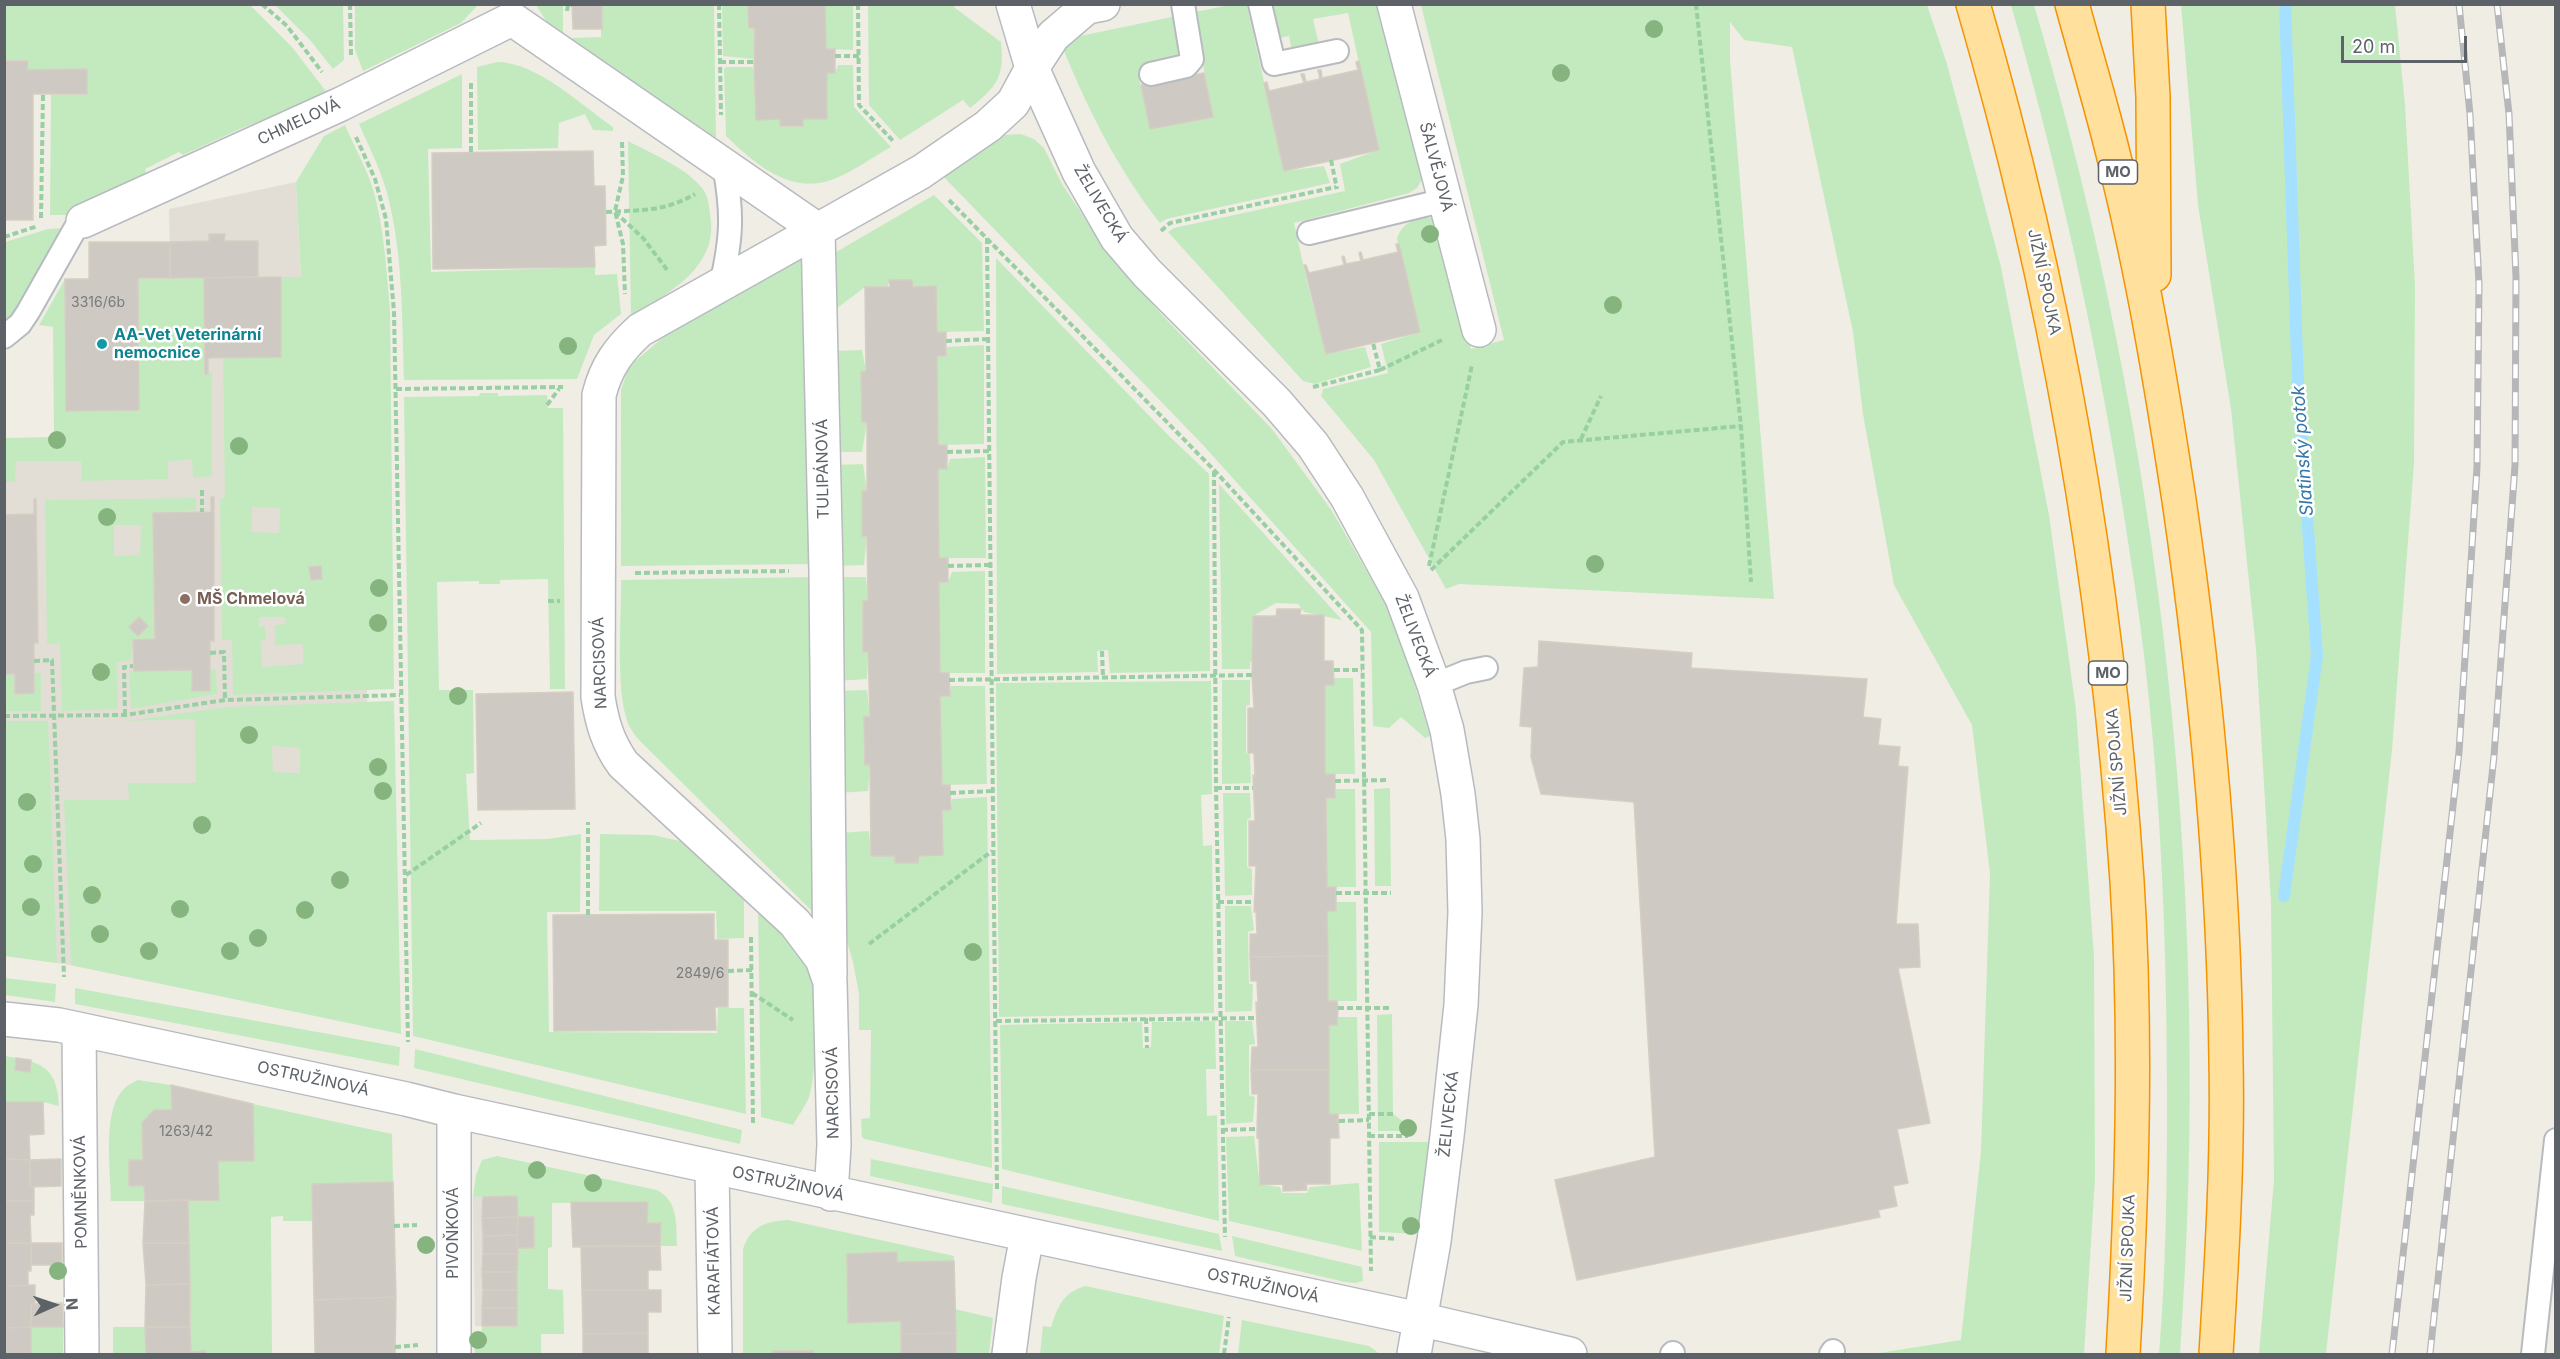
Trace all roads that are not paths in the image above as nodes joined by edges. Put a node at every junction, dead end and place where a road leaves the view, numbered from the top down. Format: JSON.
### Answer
{"nodes":[{"id":1,"x":1013,"y":4,"type":"edge"},
{"id":2,"x":1103,"y":4,"type":"edge"},
{"id":3,"x":1183,"y":4,"type":"edge"},
{"id":4,"x":1260,"y":4,"type":"edge"},
{"id":5,"x":1394,"y":4,"type":"edge"},
{"id":6,"x":1973,"y":4,"type":"edge"},
{"id":7,"x":2072,"y":4,"type":"edge"},
{"id":8,"x":2148,"y":4,"type":"edge"},
{"id":9,"x":512,"y":12,"type":"edge"},
{"id":10,"x":1337,"y":51,"type":"dead end"},
{"id":11,"x":1032,"y":68,"type":"junction"},
{"id":12,"x":1151,"y":74,"type":"dead end"},
{"id":13,"x":714,"y":177,"type":"junction"},
{"id":14,"x":1445,"y":200,"type":"junction"},
{"id":15,"x":84,"y":221,"type":"joint"},
{"id":16,"x":818,"y":230,"type":"junction"},
{"id":17,"x":1309,"y":233,"type":"dead end"},
{"id":18,"x":720,"y":285,"type":"junction"},
{"id":19,"x":1479,"y":330,"type":"road end"},
{"id":20,"x":4,"y":337,"type":"edge"},
{"id":21,"x":2154,"y":343,"type":"junction"},
{"id":22,"x":1486,"y":668,"type":"dead end"},
{"id":23,"x":1434,"y":685,"type":"junction"},
{"id":24,"x":830,"y":982,"type":"junction"},
{"id":25,"x":4,"y":1019,"type":"edge"},
{"id":26,"x":79,"y":1030,"type":"junction"},
{"id":27,"x":454,"y":1111,"type":"junction"},
{"id":28,"x":2556,"y":1140,"type":"edge"},
{"id":29,"x":712,"y":1168,"type":"junction"},
{"id":30,"x":831,"y":1194,"type":"junction"},
{"id":31,"x":1028,"y":1236,"type":"junction"},
{"id":32,"x":1419,"y":1319,"type":"junction"},
{"id":33,"x":82,"y":1354,"type":"edge"},
{"id":34,"x":454,"y":1354,"type":"edge"},
{"id":35,"x":715,"y":1354,"type":"edge"},
{"id":36,"x":1009,"y":1354,"type":"edge"},
{"id":37,"x":1414,"y":1354,"type":"edge"},
{"id":38,"x":1570,"y":1354,"type":"edge"},
{"id":39,"x":2123,"y":1354,"type":"edge"},
{"id":40,"x":2216,"y":1354,"type":"edge"},
{"id":41,"x":2533,"y":1354,"type":"edge"}],
"edges":[{"from":1,"to":11,"type":"street","name":"ŽELIVECKÁ"},
{"from":2,"to":11,"type":"street"},
{"from":3,"to":12,"type":"lane"},
{"from":4,"to":10,"type":"lane"},
{"from":5,"to":14,"type":"street","name":"ŠALVĚJOVÁ"},
{"from":6,"to":39,"type":"highway","name":"JIŽNÍ SPOJKA","number":"MO"},
{"from":7,"to":21,"type":"highway","number":"MO"},
{"from":8,"to":21,"type":"highway"},
{"from":9,"to":13,"type":"street","name":"CHMELOVÁ"},
{"from":9,"to":15,"type":"street","name":"CHMELOVÁ"},
{"from":11,"to":16,"type":"street"},
{"from":11,"to":23,"type":"street","name":"ŽELIVECKÁ"},
{"from":13,"to":16,"type":"street","name":"CHMELOVÁ"},
{"from":13,"to":18,"type":"lane"},
{"from":14,"to":17,"type":"lane"},
{"from":14,"to":19,"type":"street","name":"ŠALVĚJOVÁ"},
{"from":15,"to":20,"type":"lane"},
{"from":16,"to":18,"type":"street","name":"NARCISOVÁ"},
{"from":16,"to":24,"type":"street","name":"TULIPÁNOVÁ"},
{"from":18,"to":24,"type":"street","name":"NARCISOVÁ"},
{"from":21,"to":40,"type":"highway","number":"MO"},
{"from":22,"to":23,"type":"lane"},
{"from":23,"to":32,"type":"street","name":"ŽELIVECKÁ"},
{"from":24,"to":30,"type":"street","name":"NARCISOVÁ"},
{"from":25,"to":26,"type":"street","name":"OSTRUŽINOVÁ"},
{"from":26,"to":27,"type":"street","name":"OSTRUŽINOVÁ"},
{"from":26,"to":33,"type":"street","name":"POMNĚNKOVÁ"},
{"from":27,"to":29,"type":"street","name":"OSTRUŽINOVÁ"},
{"from":27,"to":34,"type":"street","name":"PIVOŇKOVÁ"},
{"from":28,"to":41,"type":"lane"},
{"from":29,"to":30,"type":"street","name":"OSTRUŽINOVÁ"},
{"from":29,"to":35,"type":"street","name":"KARAFIÁTOVÁ"},
{"from":30,"to":31,"type":"street","name":"OSTRUŽINOVÁ"},
{"from":31,"to":32,"type":"street","name":"OSTRUŽINOVÁ"},
{"from":31,"to":36,"type":"street"},
{"from":32,"to":37,"type":"street","name":"ŽELIVECKÁ"},
{"from":32,"to":38,"type":"street","name":"OSTRUŽINOVÁ"}]}
